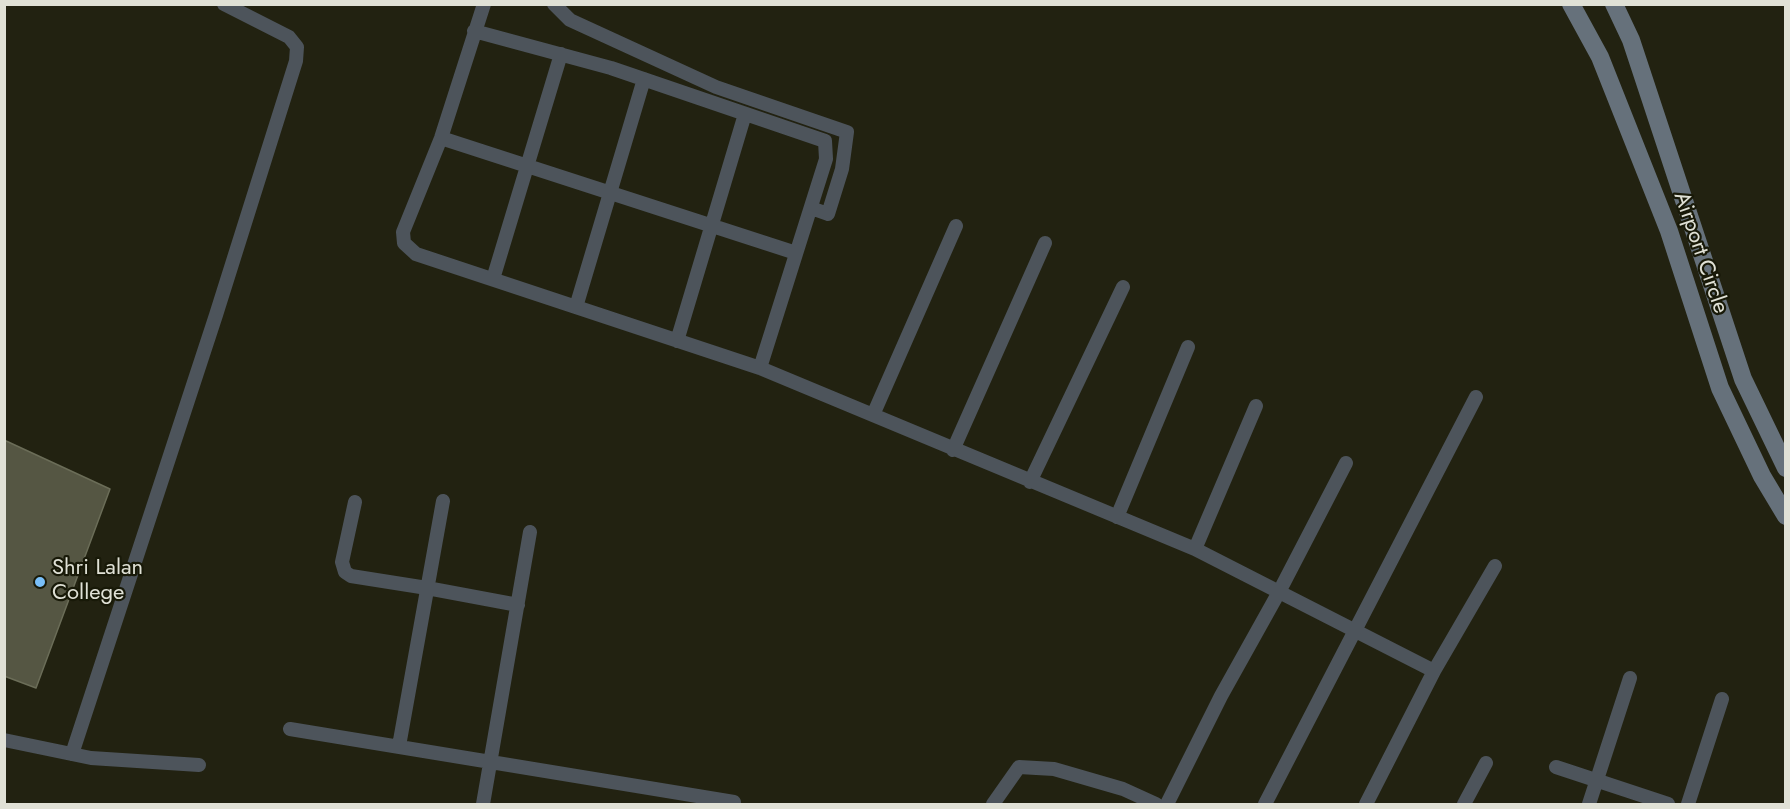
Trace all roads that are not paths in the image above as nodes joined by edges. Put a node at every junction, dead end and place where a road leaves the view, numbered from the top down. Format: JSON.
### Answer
{"nodes":[{"id":1,"x":224,"y":4,"type":"edge"},
{"id":2,"x":484,"y":4,"type":"edge"},
{"id":3,"x":554,"y":4,"type":"edge"},
{"id":4,"x":1571,"y":4,"type":"edge"},
{"id":5,"x":1614,"y":4,"type":"edge"},
{"id":6,"x":474,"y":31,"type":"junction"},
{"id":7,"x":561,"y":54,"type":"junction"},
{"id":8,"x":644,"y":79,"type":"junction"},
{"id":9,"x":745,"y":114,"type":"junction"},
{"id":10,"x":441,"y":138,"type":"junction"},
{"id":11,"x":527,"y":166,"type":"junction"},
{"id":12,"x":609,"y":193,"type":"junction"},
{"id":13,"x":811,"y":208,"type":"junction"},
{"id":14,"x":711,"y":226,"type":"junction"},
{"id":15,"x":956,"y":226,"type":"dead end"},
{"id":16,"x":1045,"y":243,"type":"dead end"},
{"id":17,"x":796,"y":253,"type":"junction"},
{"id":18,"x":493,"y":279,"type":"junction"},
{"id":19,"x":1123,"y":287,"type":"dead end"},
{"id":20,"x":576,"y":307,"type":"junction"},
{"id":21,"x":677,"y":341,"type":"junction"},
{"id":22,"x":1188,"y":347,"type":"dead end"},
{"id":23,"x":760,"y":368,"type":"junction"},
{"id":24,"x":1476,"y":397,"type":"dead end"},
{"id":25,"x":1256,"y":406,"type":"dead end"},
{"id":26,"x":873,"y":415,"type":"junction"},
{"id":27,"x":952,"y":450,"type":"junction"},
{"id":28,"x":1346,"y":463,"type":"dead end"},
{"id":29,"x":1785,"y":468,"type":"edge"},
{"id":30,"x":1030,"y":482,"type":"junction"},
{"id":31,"x":443,"y":501,"type":"dead end"},
{"id":32,"x":355,"y":502,"type":"dead end"},
{"id":33,"x":1785,"y":516,"type":"edge"},
{"id":34,"x":1117,"y":517,"type":"junction"},
{"id":35,"x":530,"y":532,"type":"dead end"},
{"id":36,"x":1195,"y":549,"type":"junction"},
{"id":37,"x":1495,"y":566,"type":"dead end"},
{"id":38,"x":427,"y":588,"type":"junction"},
{"id":39,"x":1279,"y":592,"type":"junction"},
{"id":40,"x":518,"y":605,"type":"junction"},
{"id":41,"x":1355,"y":631,"type":"junction"},
{"id":42,"x":1434,"y":671,"type":"junction"},
{"id":43,"x":1630,"y":678,"type":"dead end"},
{"id":44,"x":1722,"y":699,"type":"dead end"},
{"id":45,"x":290,"y":729,"type":"dead end"},
{"id":46,"x":4,"y":740,"type":"edge"},
{"id":47,"x":399,"y":746,"type":"junction"},
{"id":48,"x":72,"y":754,"type":"junction"},
{"id":49,"x":491,"y":760,"type":"junction"},
{"id":50,"x":1486,"y":763,"type":"dead end"},
{"id":51,"x":199,"y":765,"type":"dead end"},
{"id":52,"x":1556,"y":767,"type":"dead end"},
{"id":53,"x":1597,"y":781,"type":"junction"},
{"id":54,"x":734,"y":802,"type":"dead end"},
{"id":55,"x":483,"y":804,"type":"edge"},
{"id":56,"x":993,"y":804,"type":"edge"},
{"id":57,"x":1156,"y":804,"type":"edge"},
{"id":58,"x":1167,"y":804,"type":"edge"},
{"id":59,"x":1265,"y":804,"type":"edge"},
{"id":60,"x":1366,"y":804,"type":"edge"},
{"id":61,"x":1464,"y":804,"type":"edge"},
{"id":62,"x":1589,"y":804,"type":"edge"},
{"id":63,"x":1668,"y":804,"type":"edge"},
{"id":64,"x":1688,"y":804,"type":"edge"}],
"edges":[{"from":1,"to":48,"type":"street"},
{"from":2,"to":6,"type":"street"},
{"from":3,"to":13,"type":"street"},
{"from":4,"to":33,"type":"main road","name":"Airport Circle"},
{"from":5,"to":29,"type":"main road","name":"Airport Circle"},
{"from":6,"to":7,"type":"street"},
{"from":6,"to":10,"type":"street"},
{"from":7,"to":8,"type":"street"},
{"from":7,"to":11,"type":"street"},
{"from":8,"to":9,"type":"street"},
{"from":8,"to":12,"type":"street"},
{"from":9,"to":13,"type":"street"},
{"from":9,"to":14,"type":"street"},
{"from":10,"to":11,"type":"street"},
{"from":10,"to":18,"type":"street"},
{"from":11,"to":12,"type":"street"},
{"from":11,"to":18,"type":"street"},
{"from":12,"to":14,"type":"street"},
{"from":12,"to":20,"type":"street"},
{"from":13,"to":17,"type":"street"},
{"from":14,"to":17,"type":"street"},
{"from":14,"to":21,"type":"street"},
{"from":15,"to":26,"type":"street"},
{"from":16,"to":27,"type":"street"},
{"from":17,"to":23,"type":"street"},
{"from":18,"to":20,"type":"street"},
{"from":19,"to":30,"type":"street"},
{"from":20,"to":21,"type":"street"},
{"from":21,"to":23,"type":"street"},
{"from":22,"to":34,"type":"street"},
{"from":23,"to":26,"type":"street"},
{"from":24,"to":41,"type":"street"},
{"from":25,"to":36,"type":"street"},
{"from":26,"to":27,"type":"street"},
{"from":27,"to":30,"type":"street"},
{"from":28,"to":39,"type":"street"},
{"from":30,"to":34,"type":"street"},
{"from":31,"to":38,"type":"street"},
{"from":32,"to":38,"type":"street"},
{"from":34,"to":36,"type":"street"},
{"from":35,"to":40,"type":"street"},
{"from":36,"to":39,"type":"street"},
{"from":37,"to":42,"type":"street"},
{"from":38,"to":40,"type":"street"},
{"from":38,"to":47,"type":"street"},
{"from":39,"to":41,"type":"street"},
{"from":39,"to":58,"type":"street"},
{"from":40,"to":49,"type":"street"},
{"from":41,"to":42,"type":"street"},
{"from":41,"to":59,"type":"street"},
{"from":42,"to":60,"type":"street"},
{"from":43,"to":53,"type":"street"},
{"from":44,"to":64,"type":"street"},
{"from":45,"to":47,"type":"street"},
{"from":46,"to":48,"type":"street"},
{"from":47,"to":49,"type":"street"},
{"from":48,"to":51,"type":"street"},
{"from":49,"to":54,"type":"street"},
{"from":49,"to":55,"type":"street"},
{"from":50,"to":61,"type":"street"},
{"from":52,"to":53,"type":"street"},
{"from":53,"to":62,"type":"street"},
{"from":53,"to":63,"type":"street"},
{"from":56,"to":57,"type":"street"}]}
